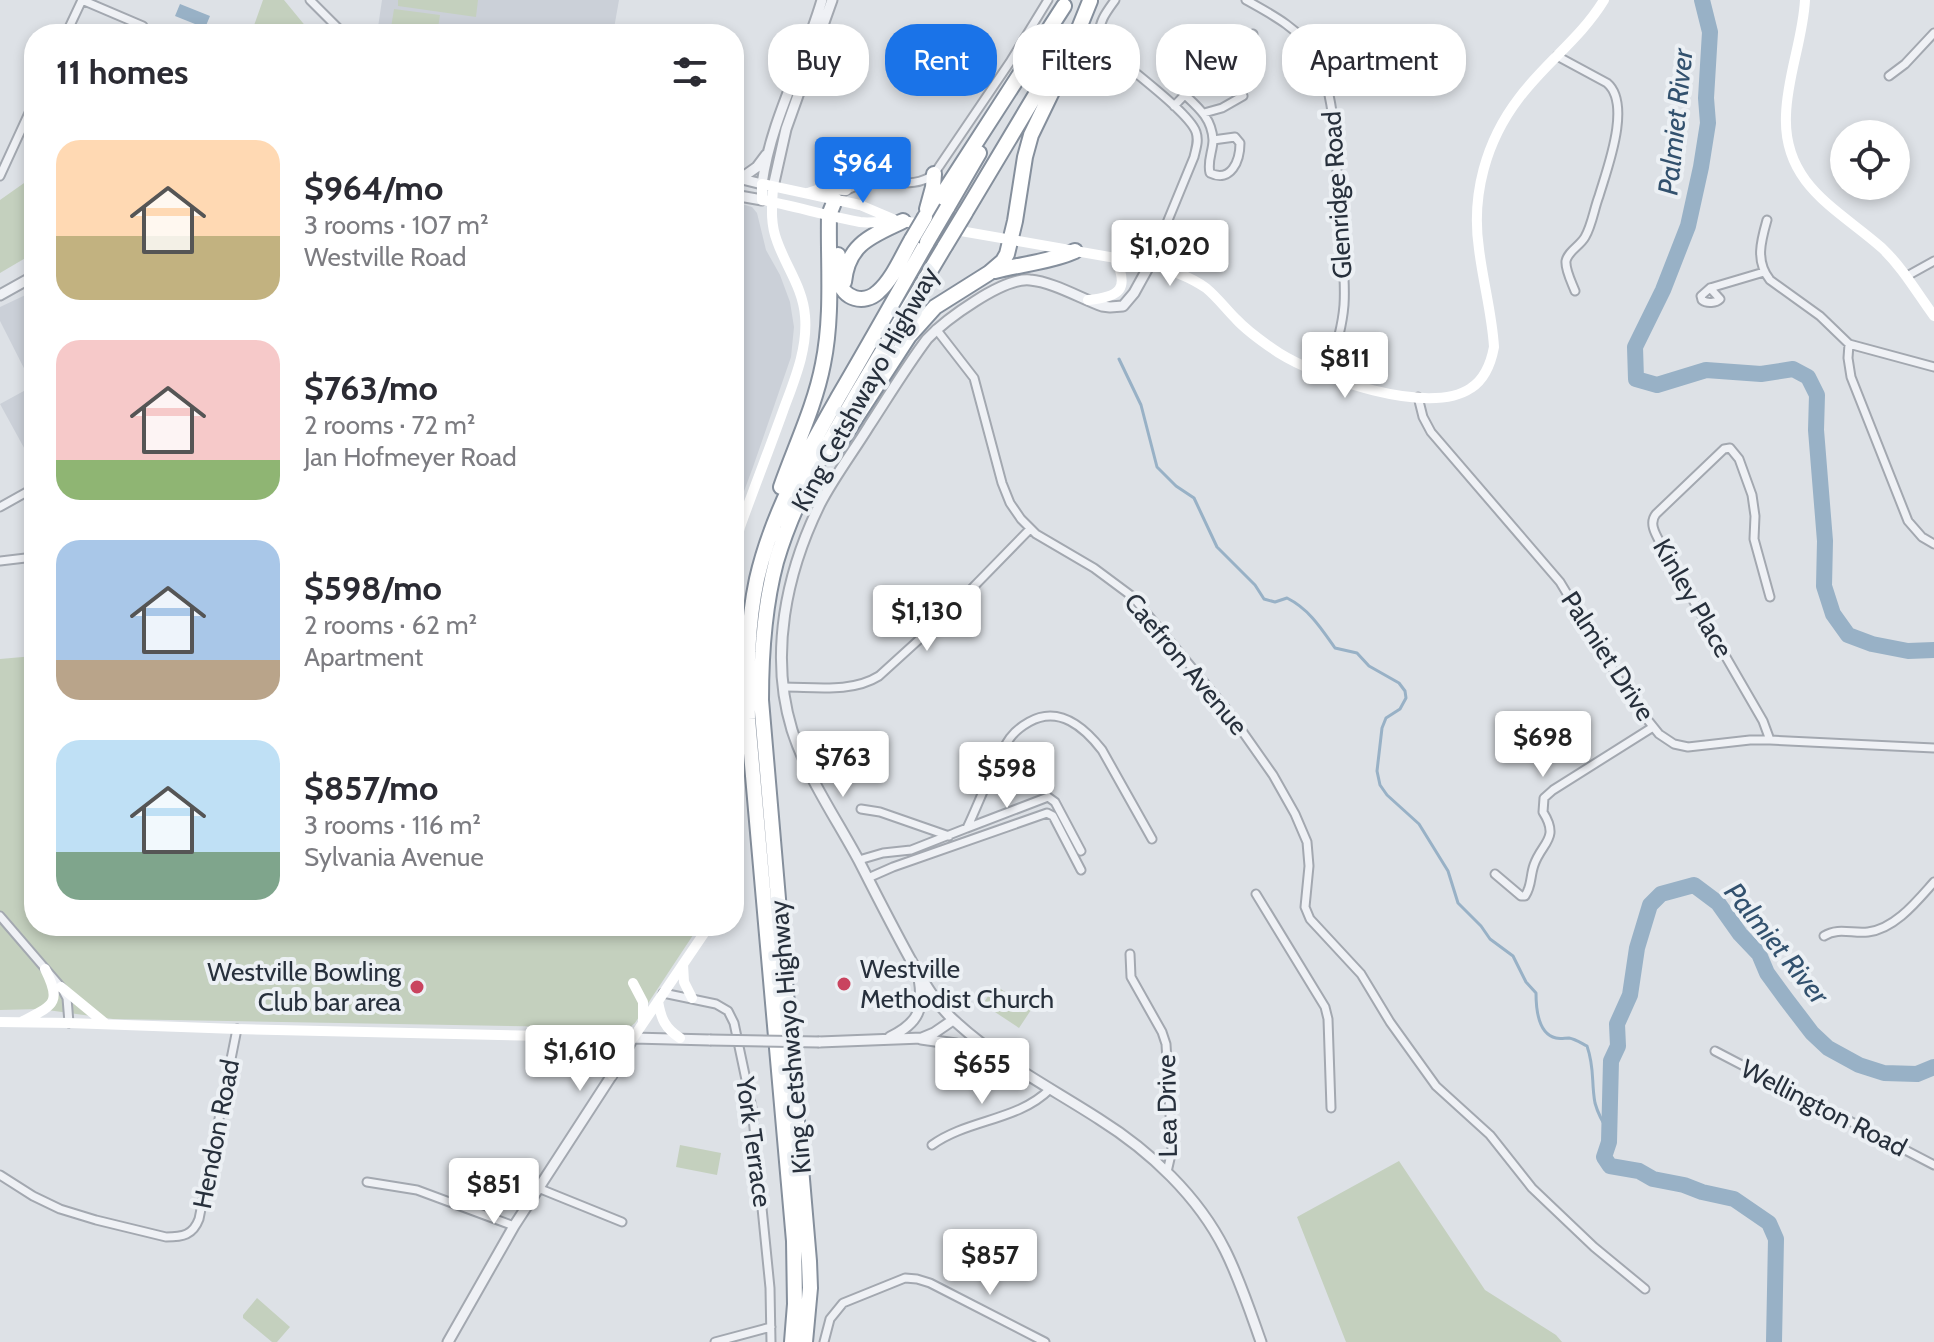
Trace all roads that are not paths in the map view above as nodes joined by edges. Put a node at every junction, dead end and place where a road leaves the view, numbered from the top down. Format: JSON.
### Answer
{"nodes":[{"id":1,"x":82,"y":0,"type":"edge"},
{"id":2,"x":310,"y":0,"type":"edge"},
{"id":3,"x":822,"y":0,"type":"edge"},
{"id":4,"x":832,"y":0,"type":"edge"},
{"id":5,"x":1048,"y":0,"type":"edge"},
{"id":6,"x":1115,"y":0,"type":"edge"},
{"id":7,"x":1246,"y":0,"type":"edge"},
{"id":8,"x":1604,"y":0,"type":"edge"},
{"id":9,"x":1805,"y":0,"type":"edge"},
{"id":10,"x":1091,"y":1,"type":"edge"},
{"id":11,"x":1065,"y":3,"type":"edge"},
{"id":12,"x":71,"y":24,"type":"edge"},
{"id":13,"x":138,"y":24,"type":"edge"},
{"id":14,"x":334,"y":24,"type":"edge"},
{"id":15,"x":1934,"y":33,"type":"edge"},
{"id":16,"x":1557,"y":56,"type":"junction"},
{"id":17,"x":1889,"y":76,"type":"dead end"},
{"id":18,"x":1184,"y":96,"type":"edge"},
{"id":19,"x":1186,"y":96,"type":"edge"},
{"id":20,"x":1243,"y":96,"type":"dead end"},
{"id":21,"x":1174,"y":106,"type":"junction"},
{"id":22,"x":1204,"y":113,"type":"junction"},
{"id":23,"x":24,"y":124,"type":"edge"},
{"id":24,"x":1213,"y":140,"type":"junction"},
{"id":25,"x":769,"y":150,"type":"junction"},
{"id":26,"x":744,"y":174,"type":"edge"},
{"id":27,"x":934,"y":174,"type":"junction"},
{"id":28,"x":0,"y":176,"type":"edge"},
{"id":29,"x":744,"y":180,"type":"edge"},
{"id":30,"x":767,"y":185,"type":"junction"},
{"id":31,"x":744,"y":197,"type":"edge"},
{"id":32,"x":841,"y":197,"type":"junction"},
{"id":33,"x":767,"y":201,"type":"junction"},
{"id":34,"x":833,"y":216,"type":"junction"},
{"id":35,"x":925,"y":217,"type":"junction"},
{"id":36,"x":1767,"y":220,"type":"dead end"},
{"id":37,"x":899,"y":221,"type":"junction"},
{"id":38,"x":1011,"y":241,"type":"junction"},
{"id":39,"x":1075,"y":251,"type":"junction"},
{"id":40,"x":1115,"y":258,"type":"junction"},
{"id":41,"x":1934,"y":261,"type":"edge"},
{"id":42,"x":1150,"y":264,"type":"junction"},
{"id":43,"x":1764,"y":272,"type":"junction"},
{"id":44,"x":989,"y":273,"type":"junction"},
{"id":45,"x":1907,"y":276,"type":"junction"},
{"id":46,"x":24,"y":282,"type":"edge"},
{"id":47,"x":1710,"y":288,"type":"dead end"},
{"id":48,"x":843,"y":289,"type":"junction"},
{"id":49,"x":1575,"y":291,"type":"dead end"},
{"id":50,"x":0,"y":295,"type":"edge"},
{"id":51,"x":1088,"y":300,"type":"junction"},
{"id":52,"x":1934,"y":316,"type":"edge"},
{"id":53,"x":936,"y":329,"type":"junction"},
{"id":54,"x":1849,"y":344,"type":"junction"},
{"id":55,"x":1934,"y":367,"type":"edge"},
{"id":56,"x":1327,"y":377,"type":"junction"},
{"id":57,"x":1418,"y":397,"type":"junction"},
{"id":58,"x":24,"y":494,"type":"edge"},
{"id":59,"x":0,"y":507,"type":"edge"},
{"id":60,"x":744,"y":509,"type":"edge"},
{"id":61,"x":1030,"y":529,"type":"junction"},
{"id":62,"x":767,"y":544,"type":"junction"},
{"id":63,"x":1934,"y":544,"type":"edge"},
{"id":64,"x":24,"y":558,"type":"edge"},
{"id":65,"x":0,"y":561,"type":"edge"},
{"id":66,"x":1770,"y":597,"type":"dead end"},
{"id":67,"x":768,"y":599,"type":"junction"},
{"id":68,"x":784,"y":687,"type":"junction"},
{"id":69,"x":1653,"y":727,"type":"junction"},
{"id":70,"x":1770,"y":740,"type":"junction"},
{"id":71,"x":1934,"y":748,"type":"edge"},
{"id":72,"x":861,"y":809,"type":"dead end"},
{"id":73,"x":967,"y":828,"type":"junction"},
{"id":74,"x":949,"y":836,"type":"junction"},
{"id":75,"x":1152,"y":839,"type":"dead end"},
{"id":76,"x":1081,"y":851,"type":"dead end"},
{"id":77,"x":859,"y":860,"type":"junction"},
{"id":78,"x":1081,"y":870,"type":"dead end"},
{"id":79,"x":1495,"y":874,"type":"dead end"},
{"id":80,"x":868,"y":878,"type":"junction"},
{"id":81,"x":1934,"y":882,"type":"edge"},
{"id":82,"x":1256,"y":894,"type":"dead end"},
{"id":83,"x":0,"y":916,"type":"edge"},
{"id":84,"x":702,"y":936,"type":"edge"},
{"id":85,"x":1824,"y":936,"type":"dead end"},
{"id":86,"x":1130,"y":954,"type":"dead end"},
{"id":87,"x":683,"y":964,"type":"junction"},
{"id":88,"x":45,"y":969,"type":"junction"},
{"id":89,"x":918,"y":972,"type":"junction"},
{"id":90,"x":633,"y":983,"type":"dead end"},
{"id":91,"x":61,"y":987,"type":"junction"},
{"id":92,"x":661,"y":997,"type":"junction"},
{"id":93,"x":692,"y":998,"type":"junction"},
{"id":94,"x":953,"y":1020,"type":"junction"},
{"id":95,"x":0,"y":1022,"type":"edge"},
{"id":96,"x":21,"y":1022,"type":"junction"},
{"id":97,"x":69,"y":1023,"type":"junction"},
{"id":98,"x":106,"y":1024,"type":"junction"},
{"id":99,"x":643,"y":1024,"type":"junction"},
{"id":100,"x":237,"y":1029,"type":"junction"},
{"id":101,"x":605,"y":1038,"type":"junction"},
{"id":102,"x":633,"y":1038,"type":"junction"},
{"id":103,"x":680,"y":1038,"type":"junction"},
{"id":104,"x":915,"y":1039,"type":"junction"},
{"id":105,"x":884,"y":1040,"type":"junction"},
{"id":106,"x":1715,"y":1051,"type":"dead end"},
{"id":107,"x":996,"y":1055,"type":"junction"},
{"id":108,"x":612,"y":1075,"type":"junction"},
{"id":109,"x":1050,"y":1089,"type":"junction"},
{"id":110,"x":1331,"y":1108,"type":"dead end"},
{"id":111,"x":932,"y":1145,"type":"dead end"},
{"id":112,"x":1934,"y":1165,"type":"edge"},
{"id":113,"x":1167,"y":1172,"type":"junction"},
{"id":114,"x":0,"y":1175,"type":"edge"},
{"id":115,"x":367,"y":1182,"type":"dead end"},
{"id":116,"x":538,"y":1188,"type":"junction"},
{"id":117,"x":622,"y":1222,"type":"dead end"},
{"id":118,"x":514,"y":1226,"type":"junction"},
{"id":119,"x":1645,"y":1289,"type":"dead end"},
{"id":120,"x":771,"y":1327,"type":"junction"},
{"id":121,"x":448,"y":1342,"type":"edge"},
{"id":122,"x":715,"y":1342,"type":"edge"},
{"id":123,"x":771,"y":1342,"type":"edge"},
{"id":124,"x":792,"y":1342,"type":"edge"},
{"id":125,"x":805,"y":1342,"type":"edge"},
{"id":126,"x":824,"y":1342,"type":"edge"},
{"id":127,"x":1045,"y":1342,"type":"edge"},
{"id":128,"x":1261,"y":1342,"type":"edge"}],
"edges":[{"from":1,"to":12,"type":"street"},
{"from":1,"to":13,"type":"street"},
{"from":2,"to":14,"type":"street"},
{"from":3,"to":25,"type":"street"},
{"from":4,"to":30,"type":"street"},
{"from":5,"to":27,"type":"street"},
{"from":6,"to":21,"type":"street"},
{"from":7,"to":56,"type":"street","name":"Glenridge Road"},
{"from":8,"to":16,"type":"main road"},
{"from":9,"to":45,"type":"main road"},
{"from":10,"to":38,"type":"highway"},
{"from":10,"to":67,"type":"highway","name":"King Cetshwayo Highway","bridge":true},
{"from":11,"to":35,"type":"highway"},
{"from":11,"to":62,"type":"highway","name":"King Cetshwayo Highway","bridge":true},
{"from":15,"to":17,"type":"street"},
{"from":16,"to":49,"type":"street"},
{"from":16,"to":57,"type":"main road"},
{"from":18,"to":21,"type":"street"},
{"from":19,"to":22,"type":"street"},
{"from":20,"to":22,"type":"street"},
{"from":21,"to":42,"type":"street"},
{"from":22,"to":24,"type":"street"},
{"from":23,"to":28,"type":"street"},
{"from":24,"to":24,"type":"street"},
{"from":25,"to":26,"type":"street"},
{"from":25,"to":30,"type":"street"},
{"from":27,"to":32,"type":"street"},
{"from":27,"to":35,"type":"highway"},
{"from":29,"to":30,"type":"street"},
{"from":30,"to":32,"type":"main road"},
{"from":30,"to":33,"type":"main road"},
{"from":31,"to":33,"type":"street"},
{"from":32,"to":34,"type":"highway"},
{"from":32,"to":37,"type":"main road"},
{"from":33,"to":34,"type":"main road"},
{"from":33,"to":60,"type":"main road"},
{"from":34,"to":37,"type":"main road"},
{"from":34,"to":48,"type":"highway"},
{"from":34,"to":62,"type":"highway"},
{"from":35,"to":48,"type":"highway","bridge":true},
{"from":36,"to":43,"type":"street"},
{"from":37,"to":38,"type":"main road"},
{"from":37,"to":48,"type":"highway"},
{"from":38,"to":39,"type":"main road"},
{"from":38,"to":44,"type":"highway"},
{"from":39,"to":40,"type":"main road"},
{"from":39,"to":44,"type":"highway"},
{"from":40,"to":42,"type":"main road"},
{"from":40,"to":51,"type":"main road"},
{"from":41,"to":45,"type":"street"},
{"from":42,"to":51,"type":"street"},
{"from":42,"to":56,"type":"main road"},
{"from":43,"to":47,"type":"street"},
{"from":43,"to":54,"type":"street"},
{"from":44,"to":67,"type":"highway"},
{"from":45,"to":52,"type":"main road"},
{"from":46,"to":50,"type":"street"},
{"from":51,"to":53,"type":"street"},
{"from":53,"to":61,"type":"street","name":"Caefron Avenue"},
{"from":53,"to":68,"type":"street"},
{"from":54,"to":55,"type":"street"},
{"from":54,"to":63,"type":"street"},
{"from":56,"to":57,"type":"main road"},
{"from":57,"to":69,"type":"street","name":"Palmiet Drive"},
{"from":58,"to":59,"type":"street"},
{"from":61,"to":68,"type":"street"},
{"from":61,"to":119,"type":"street","name":"Caefron Avenue"},
{"from":62,"to":124,"type":"highway","name":"King Cetshwayo Highway"},
{"from":64,"to":65,"type":"street"},
{"from":66,"to":70,"type":"street","name":"Kinley Place"},
{"from":67,"to":125,"type":"highway","name":"King Cetshwayo Highway"},
{"from":68,"to":77,"type":"street"},
{"from":69,"to":70,"type":"street","name":"Palmiet Drive"},
{"from":69,"to":79,"type":"street"},
{"from":70,"to":71,"type":"street","name":"Palmiet Drive"},
{"from":72,"to":74,"type":"street"},
{"from":73,"to":74,"type":"street"},
{"from":73,"to":75,"type":"street"},
{"from":73,"to":76,"type":"street"},
{"from":74,"to":77,"type":"street"},
{"from":77,"to":80,"type":"street"},
{"from":78,"to":80,"type":"street"},
{"from":80,"to":89,"type":"street"},
{"from":81,"to":85,"type":"street"},
{"from":82,"to":110,"type":"street"},
{"from":83,"to":88,"type":"street"},
{"from":84,"to":87,"type":"main road"},
{"from":86,"to":113,"type":"street","name":"Lea Drive"},
{"from":87,"to":92,"type":"main road"},
{"from":87,"to":93,"type":"main road"},
{"from":88,"to":91,"type":"street"},
{"from":88,"to":96,"type":"main road"},
{"from":89,"to":94,"type":"street"},
{"from":89,"to":105,"type":"street"},
{"from":90,"to":99,"type":"main road"},
{"from":91,"to":97,"type":"street"},
{"from":91,"to":98,"type":"main road"},
{"from":92,"to":93,"type":"street","name":"York Terrace"},
{"from":92,"to":99,"type":"main road"},
{"from":92,"to":103,"type":"main road"},
{"from":93,"to":120,"type":"street","name":"York Terrace"},
{"from":94,"to":104,"type":"street"},
{"from":94,"to":107,"type":"street"},
{"from":95,"to":96,"type":"main road"},
{"from":96,"to":97,"type":"main road"},
{"from":97,"to":98,"type":"main road"},
{"from":98,"to":100,"type":"main road"},
{"from":99,"to":102,"type":"main road"},
{"from":100,"to":101,"type":"main road"},
{"from":100,"to":114,"type":"street","name":"Hendon Road"},
{"from":101,"to":102,"type":"main road"},
{"from":101,"to":108,"type":"main road"},
{"from":102,"to":103,"type":"street"},
{"from":102,"to":108,"type":"street"},
{"from":103,"to":105,"type":"street","bridge":true},
{"from":104,"to":105,"type":"street"},
{"from":104,"to":107,"type":"street"},
{"from":106,"to":112,"type":"street","name":"Wellington Road"},
{"from":107,"to":109,"type":"street"},
{"from":108,"to":116,"type":"street"},
{"from":109,"to":111,"type":"street"},
{"from":109,"to":113,"type":"street"},
{"from":113,"to":128,"type":"street"},
{"from":115,"to":118,"type":"street"},
{"from":116,"to":117,"type":"street"},
{"from":116,"to":118,"type":"street"},
{"from":118,"to":121,"type":"street"},
{"from":120,"to":122,"type":"street"},
{"from":120,"to":123,"type":"street","name":"York Terrace"},
{"from":126,"to":127,"type":"street"}]}
